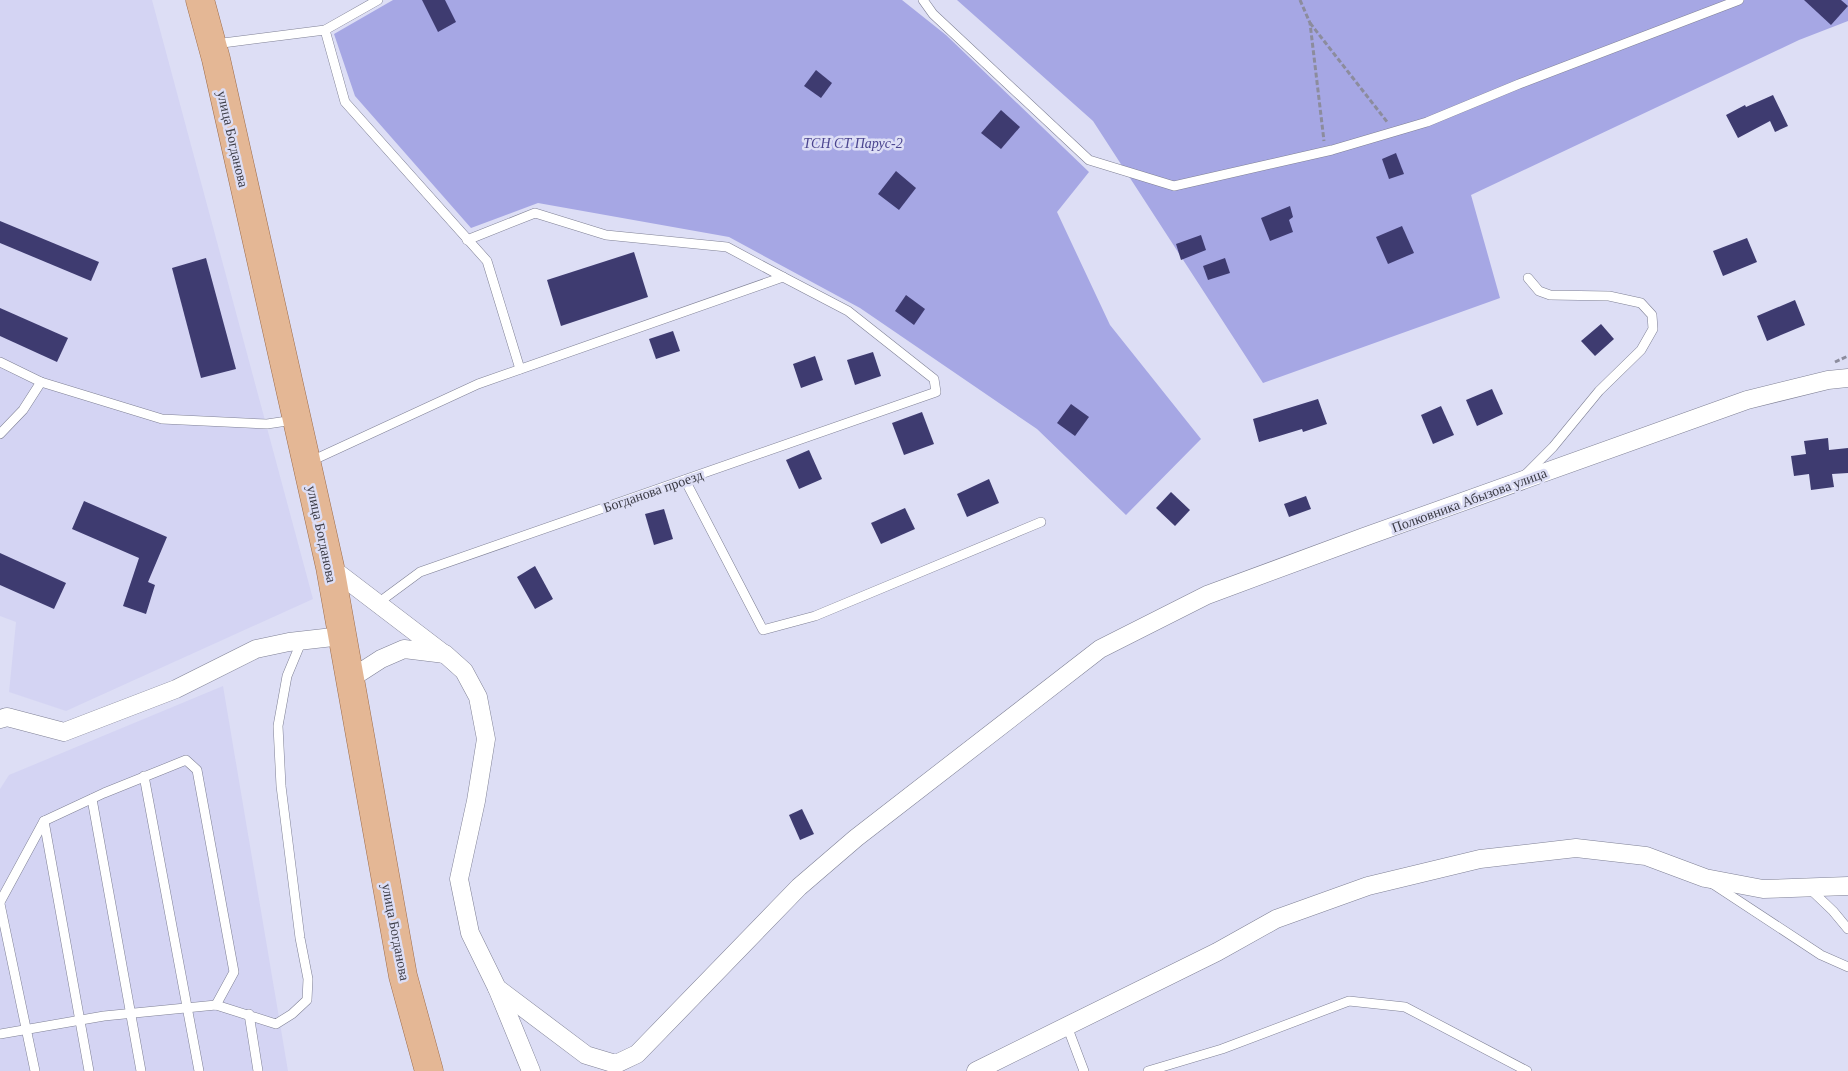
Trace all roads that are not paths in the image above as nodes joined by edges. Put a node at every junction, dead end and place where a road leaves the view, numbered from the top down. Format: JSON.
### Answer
{"nodes":[{"id":1,"x":200,"y":0,"type":"edge"},
{"id":2,"x":378,"y":0,"type":"edge"},
{"id":3,"x":923,"y":0,"type":"edge"},
{"id":4,"x":1739,"y":0,"type":"edge"},
{"id":5,"x":325,"y":30,"type":"junction"},
{"id":6,"x":212,"y":45,"type":"junction"},
{"id":7,"x":468,"y":240,"type":"junction"},
{"id":8,"x":783,"y":277,"type":"junction"},
{"id":9,"x":1528,"y":278,"type":"dead end"},
{"id":10,"x":0,"y":362,"type":"edge"},
{"id":11,"x":520,"y":369,"type":"junction"},
{"id":12,"x":1848,"y":378,"type":"edge"},
{"id":13,"x":41,"y":382,"type":"junction"},
{"id":14,"x":297,"y":420,"type":"junction"},
{"id":15,"x":0,"y":434,"type":"edge"},
{"id":16,"x":306,"y":464,"type":"junction"},
{"id":17,"x":685,"y":480,"type":"junction"},
{"id":18,"x":1518,"y":483,"type":"junction"},
{"id":19,"x":1042,"y":522,"type":"dead end"},
{"id":20,"x":330,"y":567,"type":"junction"},
{"id":21,"x":378,"y":603,"type":"junction"},
{"id":22,"x":342,"y":636,"type":"junction"},
{"id":23,"x":302,"y":640,"type":"junction"},
{"id":24,"x":445,"y":654,"type":"junction"},
{"id":25,"x":350,"y":679,"type":"junction"},
{"id":26,"x":0,"y":719,"type":"edge"},
{"id":27,"x":144,"y":776,"type":"junction"},
{"id":28,"x":92,"y":799,"type":"junction"},
{"id":29,"x":44,"y":821,"type":"junction"},
{"id":30,"x":1705,"y":878,"type":"junction"},
{"id":31,"x":1848,"y":886,"type":"edge"},
{"id":32,"x":1810,"y":888,"type":"junction"},
{"id":33,"x":0,"y":903,"type":"edge"},
{"id":34,"x":1848,"y":929,"type":"edge"},
{"id":35,"x":1848,"y":967,"type":"edge"},
{"id":36,"x":496,"y":988,"type":"junction"},
{"id":37,"x":216,"y":1005,"type":"junction"},
{"id":38,"x":187,"y":1008,"type":"junction"},
{"id":39,"x":130,"y":1013,"type":"junction"},
{"id":40,"x":249,"y":1014,"type":"junction"},
{"id":41,"x":79,"y":1020,"type":"junction"},
{"id":42,"x":1068,"y":1026,"type":"junction"},
{"id":43,"x":26,"y":1029,"type":"junction"},
{"id":44,"x":0,"y":1034,"type":"edge"},
{"id":45,"x":997,"y":1066,"type":"edge"},
{"id":46,"x":616,"y":1068,"type":"edge"},
{"id":47,"x":35,"y":1071,"type":"edge"},
{"id":48,"x":89,"y":1071,"type":"edge"},
{"id":49,"x":141,"y":1071,"type":"edge"},
{"id":50,"x":199,"y":1071,"type":"edge"},
{"id":51,"x":258,"y":1071,"type":"edge"},
{"id":52,"x":429,"y":1071,"type":"edge"},
{"id":53,"x":531,"y":1071,"type":"edge"},
{"id":54,"x":976,"y":1071,"type":"edge"},
{"id":55,"x":1084,"y":1071,"type":"edge"},
{"id":56,"x":1148,"y":1071,"type":"edge"},
{"id":57,"x":1527,"y":1071,"type":"edge"}],
"edges":[{"from":1,"to":6,"type":"main road","name":"улица Богданова"},
{"from":2,"to":5,"type":"lane"},
{"from":3,"to":4,"type":"lane"},
{"from":5,"to":6,"type":"lane"},
{"from":5,"to":7,"type":"lane"},
{"from":6,"to":14,"type":"main road","name":"улица Богданова"},
{"from":7,"to":8,"type":"lane"},
{"from":7,"to":11,"type":"lane"},
{"from":8,"to":11,"type":"lane"},
{"from":8,"to":17,"type":"lane","name":"Богданова проезд"},
{"from":9,"to":18,"type":"lane"},
{"from":10,"to":13,"type":"lane"},
{"from":11,"to":16,"type":"lane"},
{"from":12,"to":18,"type":"street","name":"Полковника Абызова улица"},
{"from":13,"to":14,"type":"lane"},
{"from":13,"to":15,"type":"lane"},
{"from":14,"to":16,"type":"main road","name":"улица Богданова"},
{"from":16,"to":20,"type":"main road","name":"улица Богданова"},
{"from":17,"to":19,"type":"lane"},
{"from":17,"to":21,"type":"lane","name":"Богданова проезд"},
{"from":18,"to":46,"type":"street","name":"Полковника Абызова улица"},
{"from":20,"to":21,"type":"street"},
{"from":20,"to":22,"type":"main road","name":"улица Богданова"},
{"from":21,"to":24,"type":"street"},
{"from":22,"to":23,"type":"street"},
{"from":22,"to":25,"type":"main road","name":"улица Богданова"},
{"from":23,"to":26,"type":"street"},
{"from":23,"to":40,"type":"lane"},
{"from":24,"to":25,"type":"street"},
{"from":24,"to":36,"type":"street"},
{"from":25,"to":52,"type":"main road","name":"улица Богданова"},
{"from":27,"to":28,"type":"lane"},
{"from":27,"to":37,"type":"lane"},
{"from":27,"to":38,"type":"lane"},
{"from":28,"to":29,"type":"lane"},
{"from":28,"to":39,"type":"lane"},
{"from":29,"to":33,"type":"lane"},
{"from":29,"to":41,"type":"lane"},
{"from":30,"to":32,"type":"street"},
{"from":30,"to":35,"type":"lane"},
{"from":30,"to":42,"type":"street"},
{"from":31,"to":32,"type":"street"},
{"from":32,"to":34,"type":"lane"},
{"from":33,"to":43,"type":"lane"},
{"from":36,"to":46,"type":"street"},
{"from":36,"to":53,"type":"street"},
{"from":37,"to":38,"type":"lane"},
{"from":37,"to":40,"type":"lane"},
{"from":38,"to":39,"type":"lane"},
{"from":38,"to":50,"type":"lane"},
{"from":39,"to":41,"type":"lane"},
{"from":39,"to":49,"type":"lane"},
{"from":40,"to":51,"type":"lane"},
{"from":41,"to":43,"type":"lane"},
{"from":41,"to":48,"type":"lane"},
{"from":42,"to":45,"type":"street"},
{"from":42,"to":55,"type":"lane"},
{"from":43,"to":44,"type":"lane"},
{"from":43,"to":47,"type":"lane"},
{"from":45,"to":54,"type":"street"},
{"from":56,"to":57,"type":"lane"}]}
